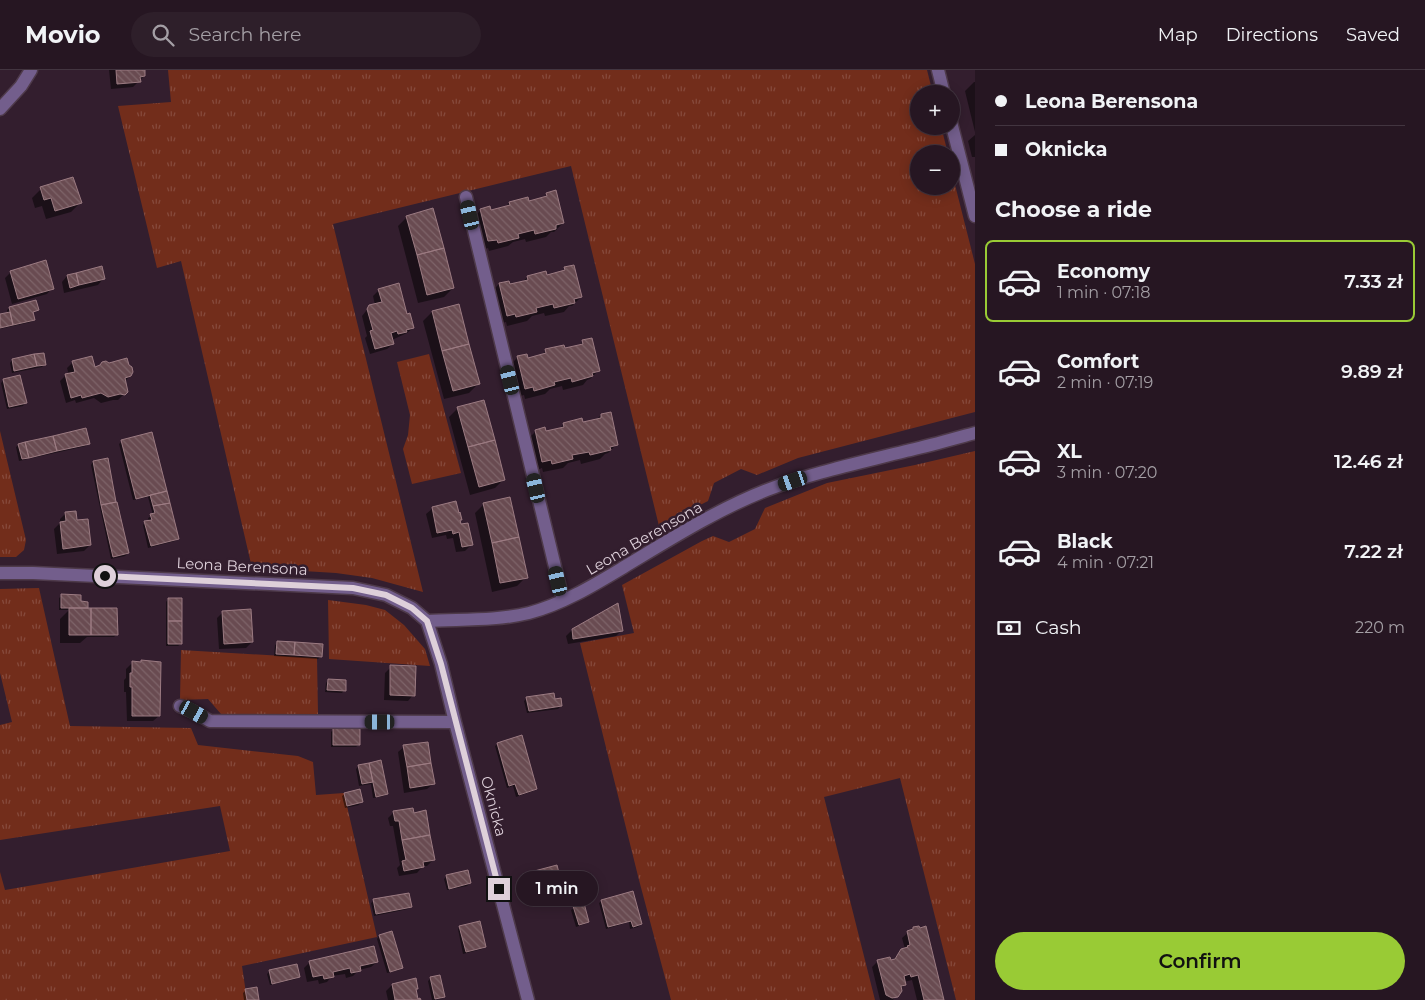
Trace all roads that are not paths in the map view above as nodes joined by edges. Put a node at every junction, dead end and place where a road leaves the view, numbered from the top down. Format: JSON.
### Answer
{"nodes":[{"id":1,"x":31,"y":70,"type":"edge"},
{"id":2,"x":938,"y":70,"type":"edge"},
{"id":3,"x":942,"y":85,"type":"edge"},
{"id":4,"x":0,"y":109,"type":"edge"},
{"id":5,"x":954,"y":135,"type":"edge"},
{"id":6,"x":466,"y":197,"type":"dead end"},
{"id":7,"x":975,"y":216,"type":"edge"},
{"id":8,"x":975,"y":433,"type":"edge"},
{"id":9,"x":0,"y":573,"type":"edge"},
{"id":10,"x":563,"y":600,"type":"junction"},
{"id":11,"x":427,"y":621,"type":"junction"},
{"id":12,"x":180,"y":706,"type":"dead end"},
{"id":13,"x":455,"y":722,"type":"junction"},
{"id":14,"x":528,"y":1000,"type":"edge"}],
"edges":[{"from":1,"to":4,"type":"street"},
{"from":2,"to":3,"type":"street"},
{"from":5,"to":7,"type":"street"},
{"from":6,"to":10,"type":"street"},
{"from":8,"to":10,"type":"street","name":"Leona Berensona"},
{"from":9,"to":11,"type":"street","name":"Leona Berensona"},
{"from":10,"to":11,"type":"street","name":"Leona Berensona"},
{"from":11,"to":13,"type":"street","name":"Oknicka"},
{"from":12,"to":13,"type":"street"},
{"from":13,"to":14,"type":"street","name":"Oknicka"}]}
